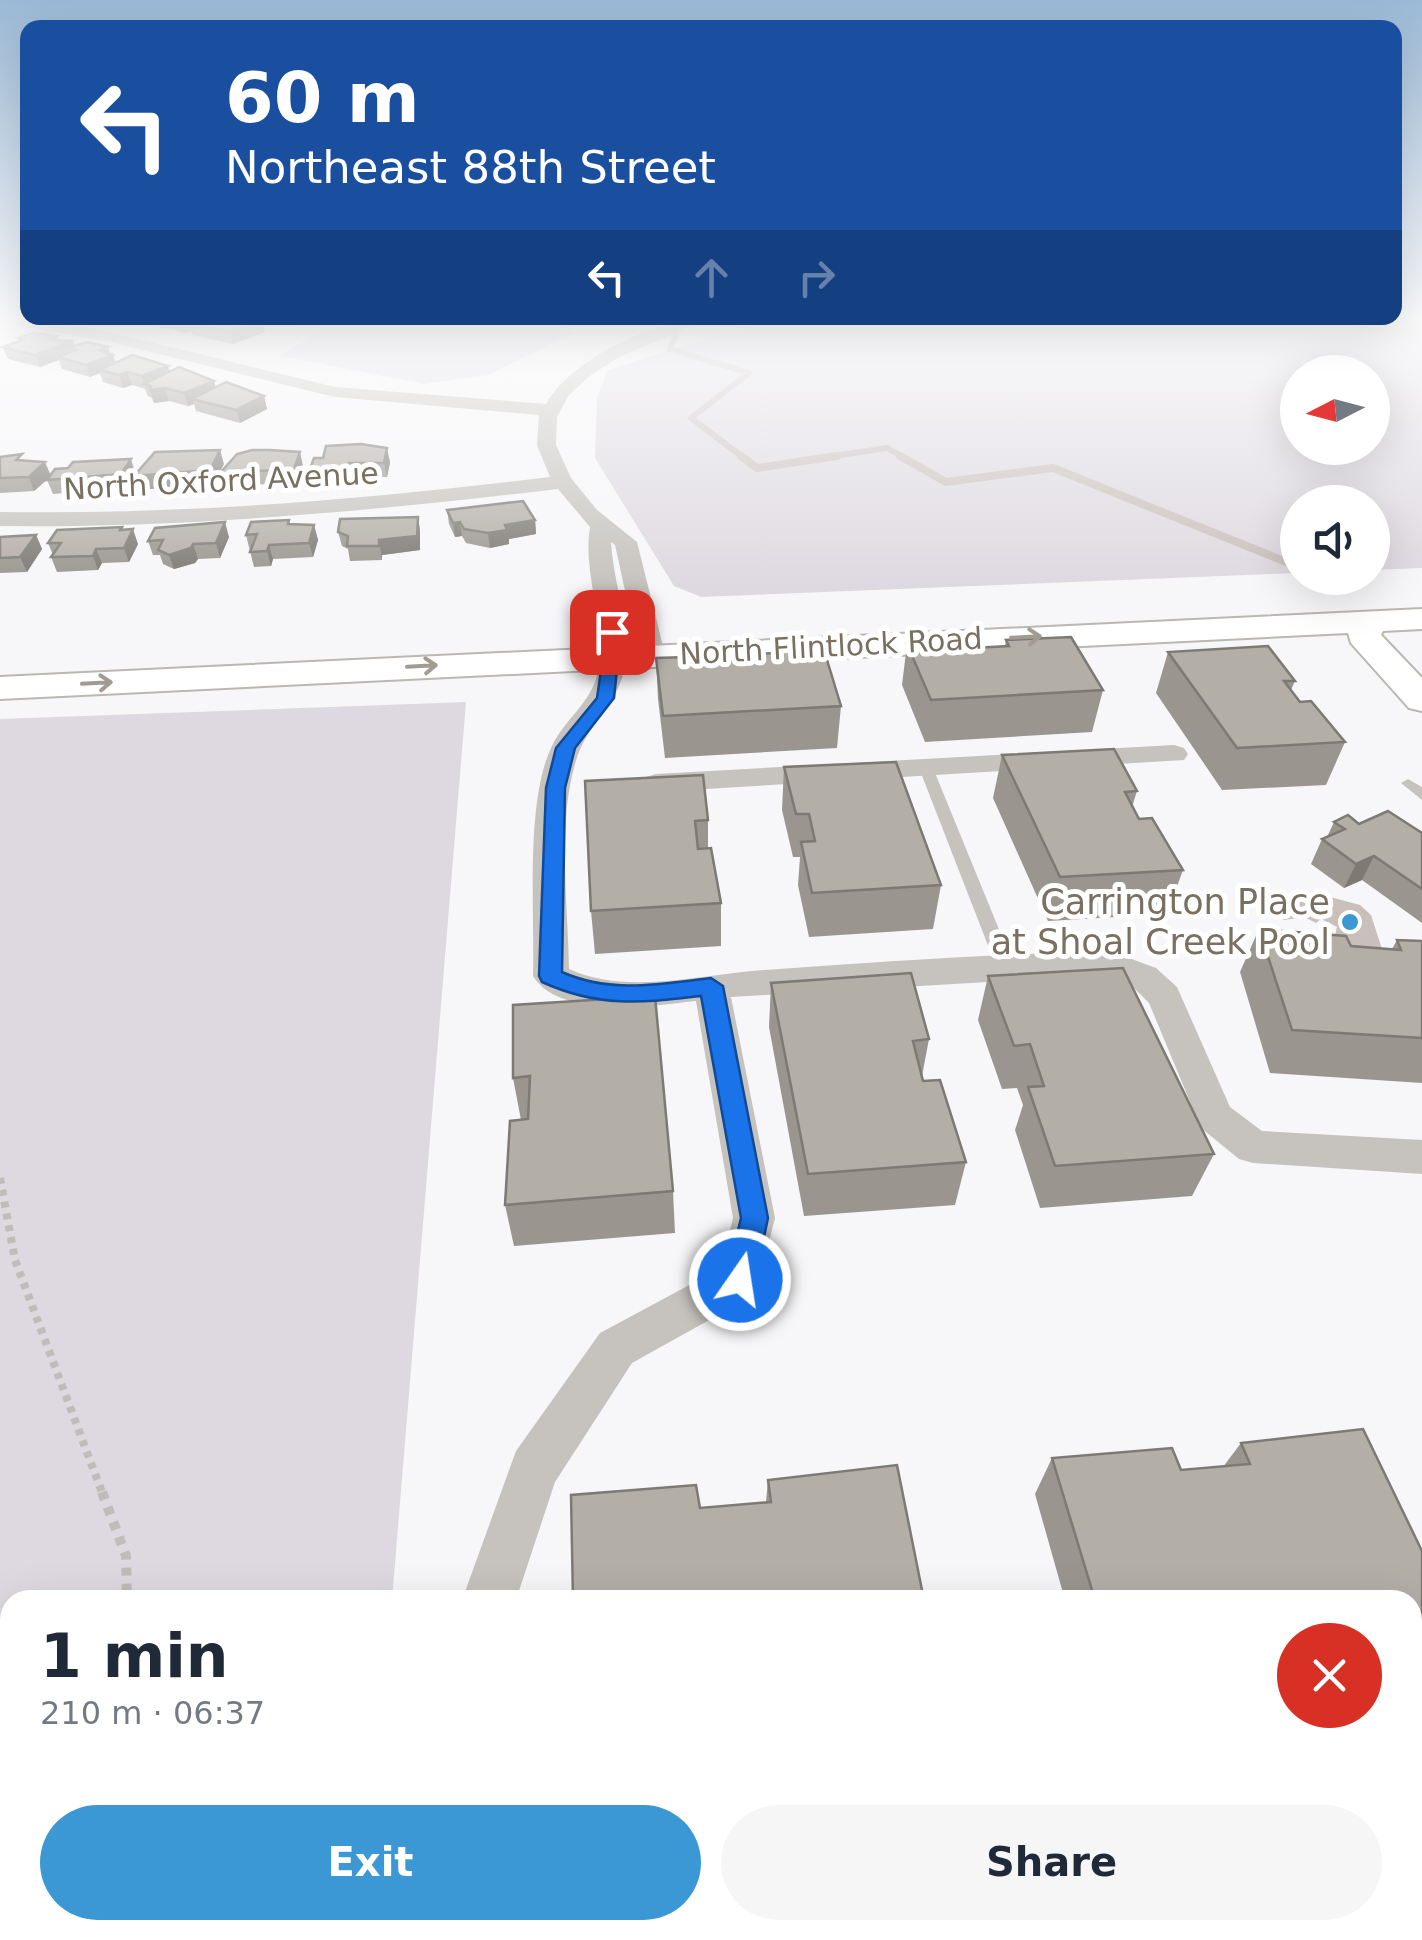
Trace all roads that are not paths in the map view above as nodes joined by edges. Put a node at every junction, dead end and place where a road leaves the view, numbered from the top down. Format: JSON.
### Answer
{"nodes":[{"id":1,"x":508,"y":407,"type":"edge"},
{"id":2,"x":551,"y":407,"type":"edge"},
{"id":3,"x":549,"y":410,"type":"junction"},
{"id":4,"x":564,"y":482,"type":"junction"},
{"id":5,"x":0,"y":519,"type":"edge"},
{"id":6,"x":600,"y":528,"type":"junction"},
{"id":7,"x":1422,"y":590,"type":"edge"},
{"id":8,"x":1390,"y":592,"type":"edge"},
{"id":9,"x":1332,"y":595,"type":"edge"},
{"id":10,"x":1347,"y":595,"type":"edge"},
{"id":11,"x":1422,"y":619,"type":"edge"},
{"id":12,"x":1372,"y":622,"type":"junction"},
{"id":13,"x":651,"y":642,"type":"junction"},
{"id":14,"x":613,"y":644,"type":"junction"},
{"id":15,"x":1422,"y":654,"type":"edge"},
{"id":16,"x":0,"y":657,"type":"edge"},
{"id":17,"x":0,"y":688,"type":"edge"},
{"id":18,"x":1422,"y":700,"type":"edge"},
{"id":19,"x":1174,"y":754,"type":"dead end"},
{"id":20,"x":926,"y":768,"type":"junction"},
{"id":21,"x":1408,"y":783,"type":"dead end"},
{"id":22,"x":634,"y":784,"type":"edge"},
{"id":23,"x":594,"y":786,"type":"edge"},
{"id":24,"x":556,"y":788,"type":"junction"},
{"id":25,"x":1422,"y":795,"type":"edge"},
{"id":26,"x":1005,"y":966,"type":"junction"},
{"id":27,"x":711,"y":986,"type":"junction"},
{"id":28,"x":1422,"y":1157,"type":"edge"},
{"id":29,"x":492,"y":1590,"type":"edge"}],
"edges":[{"from":1,"to":3,"type":"street"},
{"from":2,"to":3,"type":"street"},
{"from":3,"to":4,"type":"street"},
{"from":4,"to":5,"type":"street","name":"North Oxford Avenue"},
{"from":4,"to":6,"type":"street"},
{"from":6,"to":13,"type":"street"},
{"from":6,"to":14,"type":"street"},
{"from":7,"to":8,"type":"main road","name":"North Flintlock Road"},
{"from":9,"to":13,"type":"main road","name":"North Flintlock Road"},
{"from":10,"to":12,"type":"main road"},
{"from":11,"to":12,"type":"main road","name":"North Flintlock Road"},
{"from":13,"to":12,"type":"main road","name":"North Flintlock Road","one_way":true},
{"from":12,"to":15,"type":"main road"},
{"from":12,"to":18,"type":"main road"},
{"from":13,"to":14,"type":"main road","name":"North Flintlock Road"},
{"from":14,"to":16,"type":"main road","name":"North Flintlock Road"},
{"from":17,"to":14,"type":"main road","name":"North Flintlock Road","one_way":true},
{"from":14,"to":24,"type":"street"},
{"from":19,"to":20,"type":"street"},
{"from":20,"to":22,"type":"street"},
{"from":20,"to":26,"type":"lane"},
{"from":21,"to":25,"type":"lane"},
{"from":23,"to":24,"type":"street"},
{"from":24,"to":27,"type":"street"},
{"from":26,"to":27,"type":"street"},
{"from":26,"to":28,"type":"street"},
{"from":27,"to":29,"type":"street"}]}
